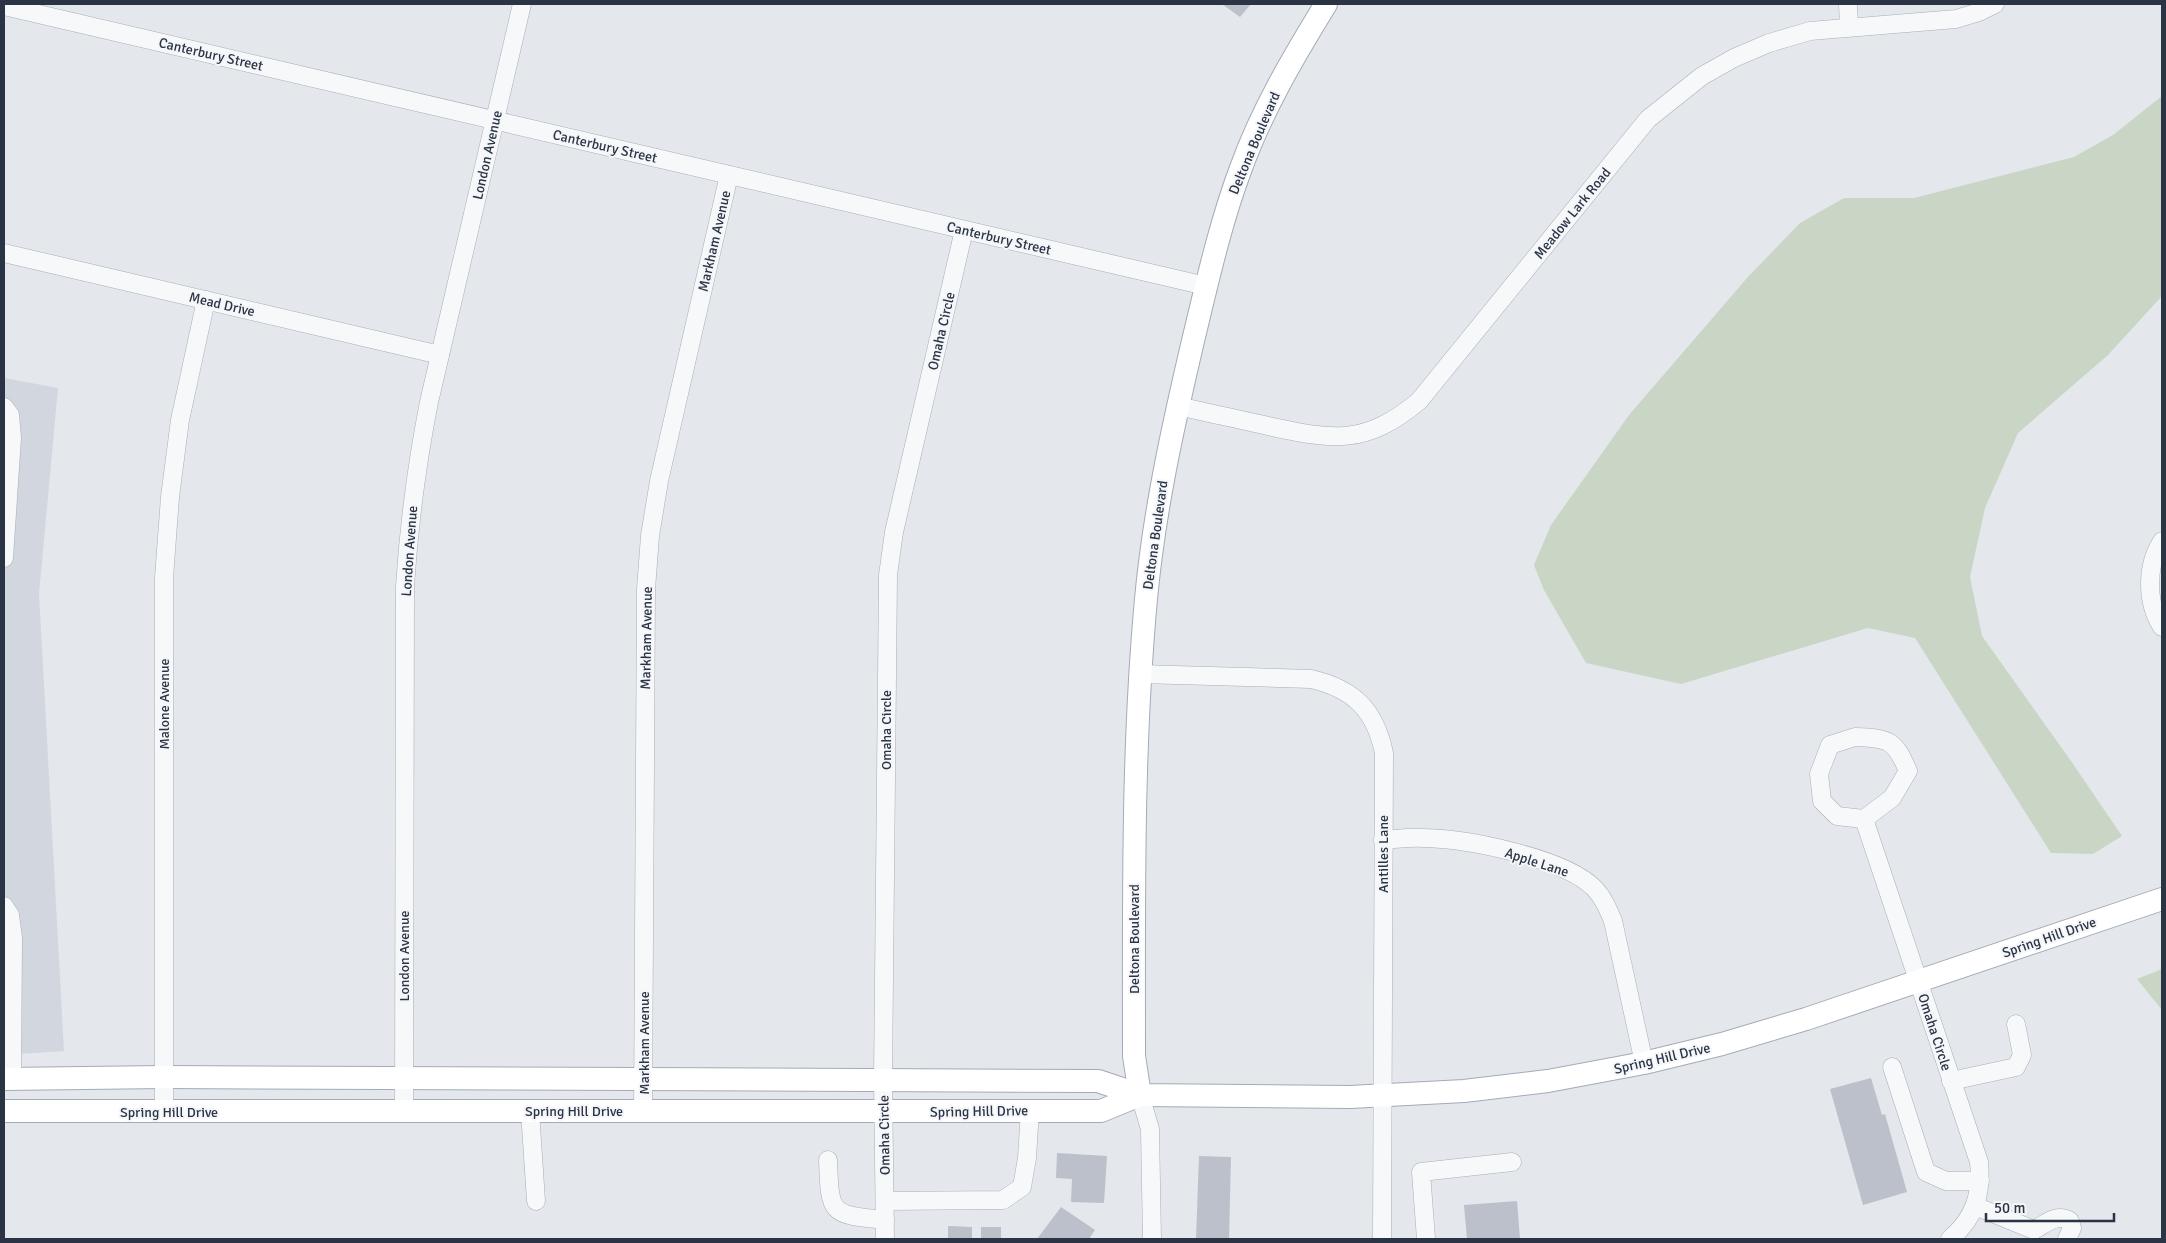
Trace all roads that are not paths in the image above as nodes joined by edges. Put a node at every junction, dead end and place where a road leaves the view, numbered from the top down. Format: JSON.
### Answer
{"nodes":[{"id":1,"x":522,"y":4,"type":"edge"},
{"id":2,"x":1326,"y":4,"type":"edge"},
{"id":3,"x":1848,"y":4,"type":"edge"},
{"id":4,"x":1995,"y":4,"type":"edge"},
{"id":5,"x":4,"y":6,"type":"edge"},
{"id":6,"x":1849,"y":27,"type":"junction"},
{"id":7,"x":495,"y":120,"type":"junction"},
{"id":8,"x":730,"y":175,"type":"junction"},
{"id":9,"x":964,"y":230,"type":"junction"},
{"id":10,"x":4,"y":253,"type":"edge"},
{"id":11,"x":1206,"y":286,"type":"junction"},
{"id":12,"x":206,"y":300,"type":"junction"},
{"id":13,"x":440,"y":355,"type":"junction"},
{"id":14,"x":1178,"y":406,"type":"junction"},
{"id":15,"x":4,"y":407,"type":"edge"},
{"id":16,"x":4,"y":539,"type":"edge"},
{"id":17,"x":2162,"y":541,"type":"edge"},
{"id":18,"x":4,"y":558,"type":"edge"},
{"id":19,"x":2162,"y":628,"type":"edge"},
{"id":20,"x":1140,"y":674,"type":"junction"},
{"id":21,"x":1864,"y":819,"type":"junction"},
{"id":22,"x":1383,"y":840,"type":"junction"},
{"id":23,"x":2162,"y":899,"type":"edge"},
{"id":24,"x":4,"y":906,"type":"edge"},
{"id":25,"x":1918,"y":981,"type":"junction"},
{"id":26,"x":8,"y":997,"type":"edge"},
{"id":27,"x":2016,"y":1024,"type":"dead end"},
{"id":28,"x":7,"y":1038,"type":"edge"},
{"id":29,"x":1644,"y":1063,"type":"junction"},
{"id":30,"x":1892,"y":1067,"type":"dead end"},
{"id":31,"x":164,"y":1077,"type":"junction"},
{"id":32,"x":404,"y":1078,"type":"junction"},
{"id":33,"x":644,"y":1078,"type":"junction"},
{"id":34,"x":8,"y":1079,"type":"edge"},
{"id":35,"x":884,"y":1080,"type":"junction"},
{"id":36,"x":1952,"y":1081,"type":"junction"},
{"id":37,"x":1140,"y":1096,"type":"junction"},
{"id":38,"x":1382,"y":1096,"type":"junction"},
{"id":39,"x":1030,"y":1110,"type":"junction"},
{"id":40,"x":4,"y":1111,"type":"edge"},
{"id":41,"x":404,"y":1111,"type":"junction"},
{"id":42,"x":530,"y":1111,"type":"junction"},
{"id":43,"x":644,"y":1111,"type":"junction"},
{"id":44,"x":164,"y":1112,"type":"junction"},
{"id":45,"x":885,"y":1112,"type":"junction"},
{"id":46,"x":828,"y":1160,"type":"dead end"},
{"id":47,"x":1512,"y":1162,"type":"dead end"},
{"id":48,"x":1980,"y":1181,"type":"junction"},
{"id":49,"x":885,"y":1200,"type":"junction"},
{"id":50,"x":536,"y":1201,"type":"dead end"},
{"id":51,"x":1975,"y":1206,"type":"junction"},
{"id":52,"x":885,"y":1220,"type":"junction"},
{"id":53,"x":2033,"y":1235,"type":"edge"},
{"id":54,"x":885,"y":1239,"type":"edge"},
{"id":55,"x":1152,"y":1239,"type":"edge"},
{"id":56,"x":1382,"y":1239,"type":"edge"},
{"id":57,"x":1426,"y":1239,"type":"edge"},
{"id":58,"x":1950,"y":1239,"type":"edge"},
{"id":59,"x":2067,"y":1239,"type":"edge"}],
"edges":[{"from":1,"to":7,"type":"street","name":"London Avenue"},
{"from":2,"to":11,"type":"main road","name":"Deltona Boulevard"},
{"from":3,"to":6,"type":"street"},
{"from":4,"to":6,"type":"street","name":"Meadow Lark Road"},
{"from":5,"to":7,"type":"street","name":"Canterbury Street"},
{"from":6,"to":14,"type":"street","name":"Meadow Lark Road"},
{"from":7,"to":8,"type":"street","name":"Canterbury Street"},
{"from":7,"to":13,"type":"street","name":"London Avenue"},
{"from":8,"to":9,"type":"street","name":"Canterbury Street"},
{"from":8,"to":33,"type":"street","name":"Markham Avenue"},
{"from":9,"to":11,"type":"street","name":"Canterbury Street"},
{"from":9,"to":35,"type":"street","name":"Omaha Circle"},
{"from":10,"to":12,"type":"street","name":"Mead Drive"},
{"from":11,"to":14,"type":"main road","name":"Deltona Boulevard"},
{"from":12,"to":13,"type":"street","name":"Mead Drive"},
{"from":12,"to":31,"type":"street","name":"Malone Avenue"},
{"from":13,"to":32,"type":"street","name":"London Avenue"},
{"from":14,"to":20,"type":"main road","name":"Deltona Boulevard"},
{"from":15,"to":16,"type":"street"},
{"from":16,"to":18,"type":"street"},
{"from":17,"to":19,"type":"street"},
{"from":20,"to":22,"type":"street","name":"Antilles Lane"},
{"from":20,"to":37,"type":"main road","name":"Deltona Boulevard"},
{"from":21,"to":21,"type":"street"},
{"from":21,"to":25,"type":"street","name":"Omaha Circle"},
{"from":22,"to":29,"type":"street","name":"Apple Lane"},
{"from":22,"to":38,"type":"street","name":"Antilles Lane"},
{"from":23,"to":25,"type":"main road","name":"Spring Hill Drive"},
{"from":24,"to":26,"type":"street"},
{"from":25,"to":29,"type":"main road","name":"Spring Hill Drive"},
{"from":25,"to":36,"type":"street","name":"Omaha Circle"},
{"from":26,"to":28,"type":"street"},
{"from":27,"to":36,"type":"street"},
{"from":28,"to":34,"type":"street"},
{"from":29,"to":38,"type":"main road","name":"Spring Hill Drive"},
{"from":30,"to":48,"type":"street"},
{"from":31,"to":32,"type":"main road","name":"Spring Hill Drive"},
{"from":31,"to":34,"type":"main road","name":"Spring Hill Drive"},
{"from":31,"to":44,"type":"street","name":"Malone Avenue"},
{"from":32,"to":33,"type":"main road","name":"Spring Hill Drive"},
{"from":32,"to":41,"type":"street","name":"London Avenue"},
{"from":33,"to":35,"type":"main road","name":"Spring Hill Drive"},
{"from":33,"to":43,"type":"street","name":"Markham Avenue"},
{"from":35,"to":37,"type":"main road","name":"Spring Hill Drive"},
{"from":35,"to":45,"type":"street","name":"Omaha Circle"},
{"from":36,"to":48,"type":"street","name":"Omaha Circle"},
{"from":37,"to":38,"type":"main road","name":"Spring Hill Drive"},
{"from":37,"to":39,"type":"main road","name":"Spring Hill Drive"},
{"from":37,"to":55,"type":"street"},
{"from":38,"to":56,"type":"street","name":"Antilles Lane"},
{"from":39,"to":45,"type":"main road","name":"Spring Hill Drive"},
{"from":39,"to":49,"type":"street"},
{"from":40,"to":44,"type":"main road","name":"Spring Hill Drive"},
{"from":41,"to":42,"type":"main road","name":"Spring Hill Drive"},
{"from":41,"to":44,"type":"main road","name":"Spring Hill Drive"},
{"from":42,"to":43,"type":"main road","name":"Spring Hill Drive"},
{"from":42,"to":50,"type":"street"},
{"from":43,"to":45,"type":"main road","name":"Spring Hill Drive"},
{"from":45,"to":49,"type":"street","name":"Omaha Circle"},
{"from":46,"to":52,"type":"street"},
{"from":47,"to":57,"type":"street"},
{"from":48,"to":51,"type":"street","name":"Omaha Circle"},
{"from":49,"to":52,"type":"street","name":"Omaha Circle"},
{"from":51,"to":53,"type":"street"},
{"from":51,"to":58,"type":"street","name":"Omaha Circle"},
{"from":52,"to":54,"type":"street","name":"Omaha Circle"},
{"from":53,"to":59,"type":"street"}]}
